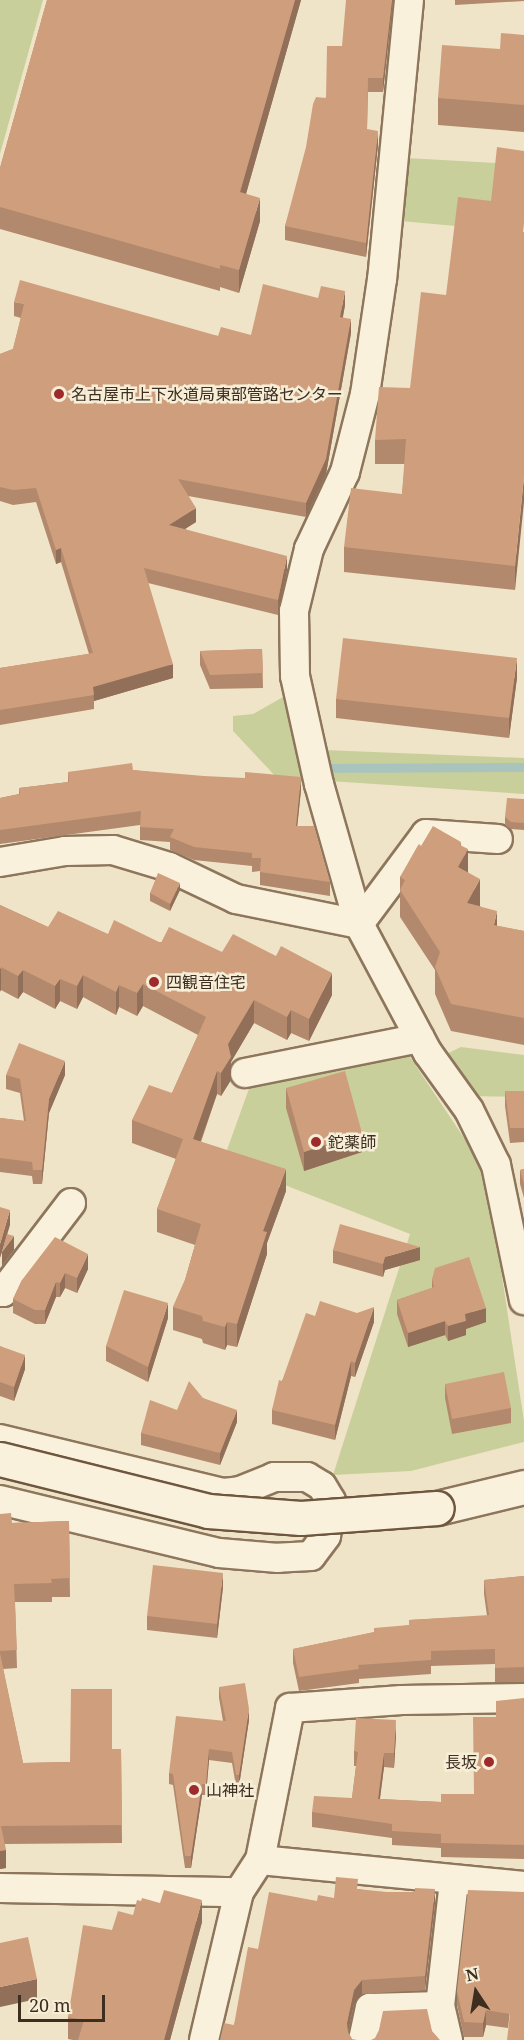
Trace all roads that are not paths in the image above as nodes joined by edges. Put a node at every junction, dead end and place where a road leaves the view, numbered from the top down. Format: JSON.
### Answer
{"nodes":[{"id":1,"x":409,"y":0,"type":"edge"},
{"id":2,"x":498,"y":839,"type":"dead end"},
{"id":3,"x":0,"y":862,"type":"edge"},
{"id":4,"x":358,"y":924,"type":"junction"},
{"id":5,"x":420,"y":1038,"type":"junction"},
{"id":6,"x":245,"y":1073,"type":"dead end"},
{"id":7,"x":71,"y":1203,"type":"dead end"},
{"id":8,"x":0,"y":1292,"type":"edge"},
{"id":9,"x":524,"y":1300,"type":"edge"},
{"id":10,"x":0,"y":1439,"type":"edge"},
{"id":11,"x":0,"y":1460,"type":"edge"},
{"id":12,"x":524,"y":1487,"type":"edge"},
{"id":13,"x":0,"y":1500,"type":"edge"},
{"id":14,"x":524,"y":1698,"type":"edge"},
{"id":15,"x":260,"y":1860,"type":"junction"},
{"id":16,"x":454,"y":1881,"type":"junction"},
{"id":17,"x":524,"y":1886,"type":"edge"},
{"id":18,"x":0,"y":1888,"type":"edge"},
{"id":19,"x":239,"y":1892,"type":"junction"},
{"id":20,"x":440,"y":2006,"type":"junction"},
{"id":21,"x":204,"y":2040,"type":"edge"},
{"id":22,"x":363,"y":2040,"type":"edge"},
{"id":23,"x":448,"y":2040,"type":"edge"}],
"edges":[{"from":1,"to":4,"type":"street"},
{"from":2,"to":4,"type":"street"},
{"from":3,"to":4,"type":"street"},
{"from":4,"to":5,"type":"street"},
{"from":5,"to":6,"type":"street"},
{"from":5,"to":9,"type":"street"},
{"from":7,"to":8,"type":"street"},
{"from":10,"to":13,"type":"street"},
{"from":11,"to":12,"type":"street","bridge":true},
{"from":14,"to":15,"type":"street"},
{"from":15,"to":16,"type":"street"},
{"from":15,"to":19,"type":"street"},
{"from":16,"to":17,"type":"street"},
{"from":16,"to":20,"type":"street"},
{"from":18,"to":19,"type":"street"},
{"from":19,"to":21,"type":"street"},
{"from":20,"to":22,"type":"street"},
{"from":20,"to":23,"type":"street"}]}
